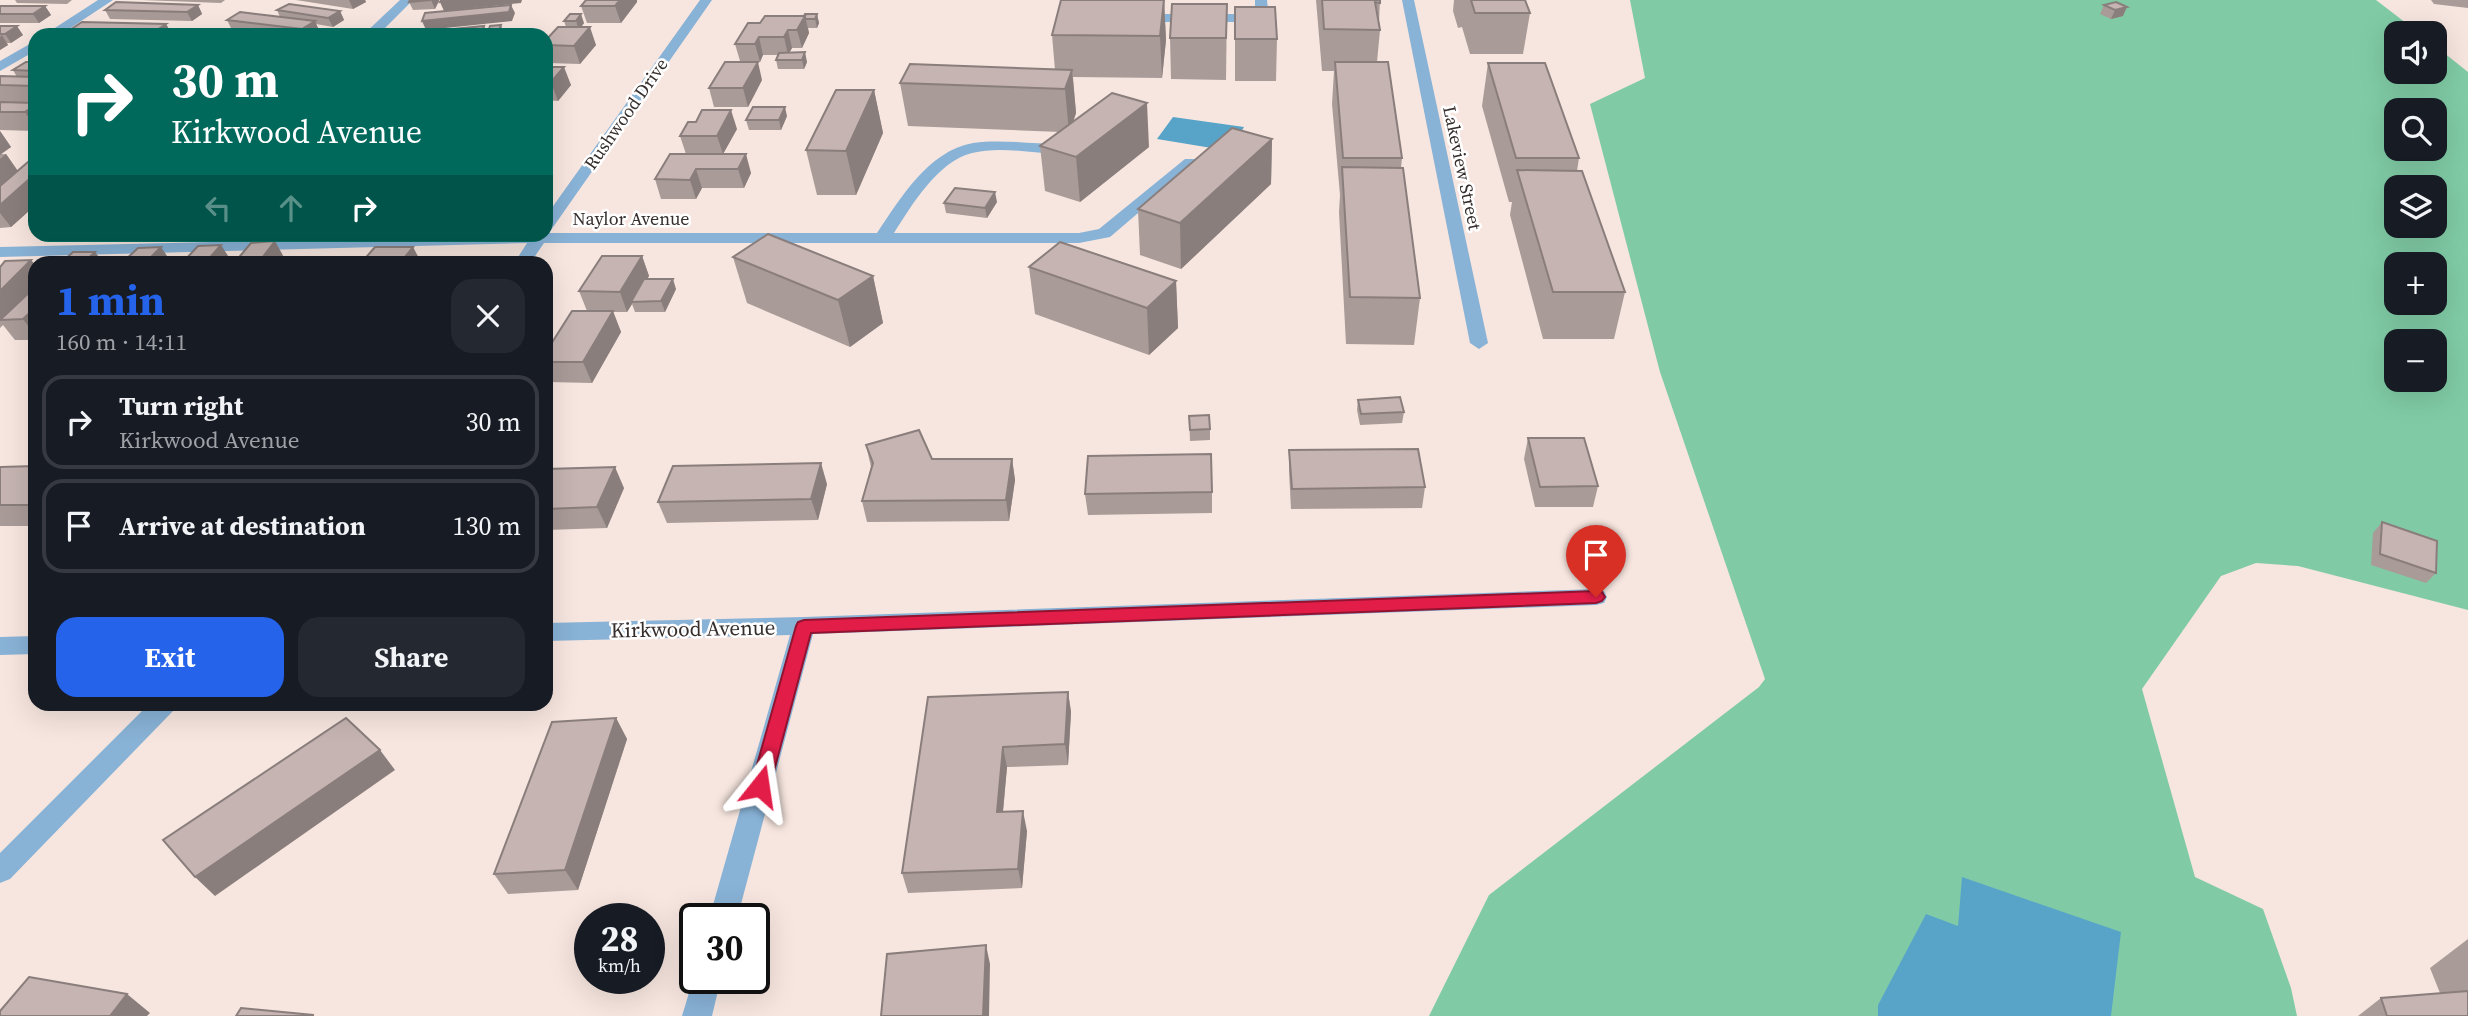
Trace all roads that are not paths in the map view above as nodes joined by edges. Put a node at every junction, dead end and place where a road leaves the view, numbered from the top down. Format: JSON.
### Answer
{"nodes":[{"id":1,"x":107,"y":0,"type":"edge"},
{"id":2,"x":407,"y":0,"type":"edge"},
{"id":3,"x":706,"y":0,"type":"edge"},
{"id":4,"x":1102,"y":0,"type":"edge"},
{"id":5,"x":1261,"y":0,"type":"edge"},
{"id":6,"x":1408,"y":0,"type":"edge"},
{"id":7,"x":62,"y":28,"type":"edge"},
{"id":8,"x":377,"y":28,"type":"edge"},
{"id":9,"x":28,"y":49,"type":"edge"},
{"id":10,"x":0,"y":67,"type":"edge"},
{"id":11,"x":1059,"y":149,"type":"edge"},
{"id":12,"x":1190,"y":162,"type":"edge"},
{"id":13,"x":553,"y":217,"type":"edge"},
{"id":14,"x":553,"y":233,"type":"edge"},
{"id":15,"x":882,"y":238,"type":"junction"},
{"id":16,"x":149,"y":242,"type":"edge"},
{"id":17,"x":317,"y":242,"type":"edge"},
{"id":18,"x":142,"y":249,"type":"junction"},
{"id":19,"x":0,"y":252,"type":"edge"},
{"id":20,"x":1479,"y":343,"type":"dead end"},
{"id":21,"x":1596,"y":597,"type":"dead end"},
{"id":22,"x":804,"y":626,"type":"junction"},
{"id":23,"x":553,"y":632,"type":"edge"},
{"id":24,"x":28,"y":645,"type":"edge"},
{"id":25,"x":0,"y":646,"type":"edge"},
{"id":26,"x":157,"y":711,"type":"edge"},
{"id":27,"x":0,"y":871,"type":"edge"},
{"id":28,"x":727,"y":903,"type":"edge"},
{"id":29,"x":702,"y":994,"type":"edge"},
{"id":30,"x":696,"y":1016,"type":"edge"}],
"edges":[{"from":1,"to":7,"type":"street"},
{"from":2,"to":8,"type":"street"},
{"from":3,"to":13,"type":"street","name":"Rushwood Drive"},
{"from":4,"to":5,"type":"street"},
{"from":6,"to":20,"type":"street","name":"Lakeview Street"},
{"from":9,"to":10,"type":"street"},
{"from":11,"to":15,"type":"street"},
{"from":12,"to":15,"type":"street","name":"Naylor Avenue"},
{"from":14,"to":15,"type":"street","name":"Naylor Avenue"},
{"from":16,"to":18,"type":"street"},
{"from":17,"to":18,"type":"street","name":"Naylor Avenue"},
{"from":18,"to":19,"type":"street","name":"Naylor Avenue"},
{"from":21,"to":22,"type":"street","name":"Kirkwood Avenue"},
{"from":22,"to":23,"type":"street","name":"Kirkwood Avenue"},
{"from":22,"to":28,"type":"street"},
{"from":24,"to":25,"type":"street"},
{"from":26,"to":27,"type":"street"},
{"from":29,"to":30,"type":"street"}]}
